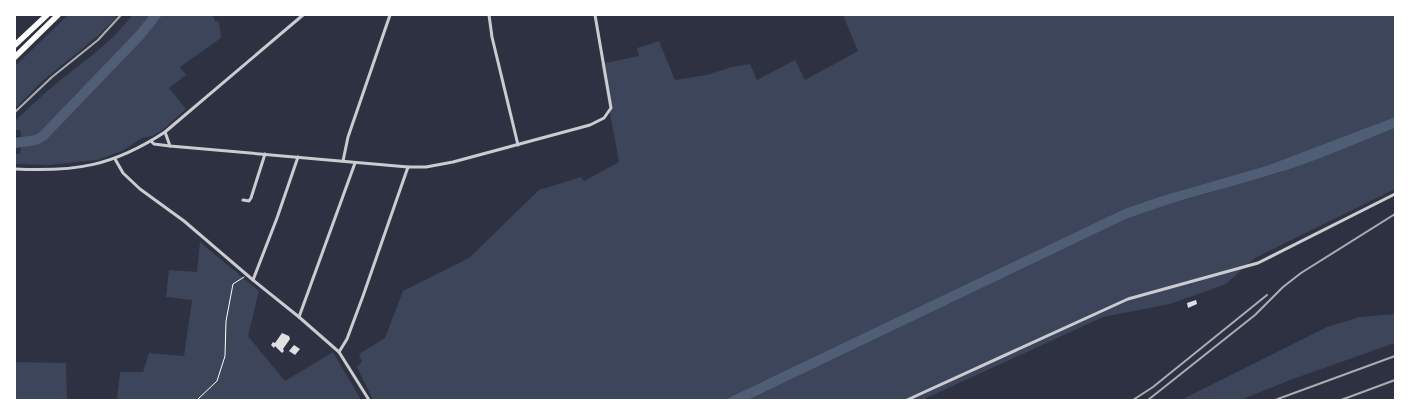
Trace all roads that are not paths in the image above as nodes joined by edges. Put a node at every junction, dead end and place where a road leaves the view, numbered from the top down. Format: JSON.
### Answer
{"nodes":[{"id":1,"x":47,"y":15,"type":"edge"},
{"id":2,"x":58,"y":15,"type":"edge"},
{"id":3,"x":303,"y":15,"type":"edge"},
{"id":4,"x":390,"y":15,"type":"edge"},
{"id":5,"x":489,"y":15,"type":"edge"},
{"id":6,"x":595,"y":15,"type":"edge"},
{"id":7,"x":15,"y":45,"type":"edge"},
{"id":8,"x":15,"y":57,"type":"edge"},
{"id":9,"x":165,"y":132,"type":"junction"},
{"id":10,"x":151,"y":141,"type":"junction"},
{"id":11,"x":518,"y":145,"type":"junction"},
{"id":12,"x":170,"y":146,"type":"junction"},
{"id":13,"x":265,"y":154,"type":"junction"},
{"id":14,"x":298,"y":157,"type":"junction"},
{"id":15,"x":115,"y":159,"type":"junction"},
{"id":16,"x":343,"y":161,"type":"junction"},
{"id":17,"x":355,"y":163,"type":"junction"},
{"id":18,"x":408,"y":167,"type":"junction"},
{"id":19,"x":15,"y":169,"type":"edge"},
{"id":20,"x":1395,"y":194,"type":"edge"},
{"id":21,"x":243,"y":200,"type":"dead end"},
{"id":22,"x":253,"y":280,"type":"junction"},
{"id":23,"x":299,"y":316,"type":"junction"},
{"id":24,"x":339,"y":352,"type":"junction"},
{"id":25,"x":369,"y":400,"type":"edge"},
{"id":26,"x":907,"y":400,"type":"edge"}],
"edges":[{"from":1,"to":7,"type":"highway"},
{"from":2,"to":8,"type":"highway"},
{"from":3,"to":9,"type":"street"},
{"from":4,"to":16,"type":"street"},
{"from":5,"to":11,"type":"street"},
{"from":6,"to":11,"type":"street"},
{"from":9,"to":10,"type":"street"},
{"from":9,"to":12,"type":"street"},
{"from":10,"to":12,"type":"street"},
{"from":10,"to":15,"type":"street"},
{"from":11,"to":18,"type":"street"},
{"from":12,"to":13,"type":"street"},
{"from":13,"to":14,"type":"street"},
{"from":13,"to":21,"type":"street"},
{"from":14,"to":16,"type":"street"},
{"from":14,"to":22,"type":"street"},
{"from":15,"to":19,"type":"street"},
{"from":15,"to":22,"type":"street"},
{"from":16,"to":17,"type":"street"},
{"from":17,"to":18,"type":"street"},
{"from":17,"to":23,"type":"street"},
{"from":18,"to":24,"type":"street"},
{"from":20,"to":26,"type":"street"},
{"from":22,"to":23,"type":"street"},
{"from":23,"to":24,"type":"street"},
{"from":24,"to":25,"type":"street"}]}
